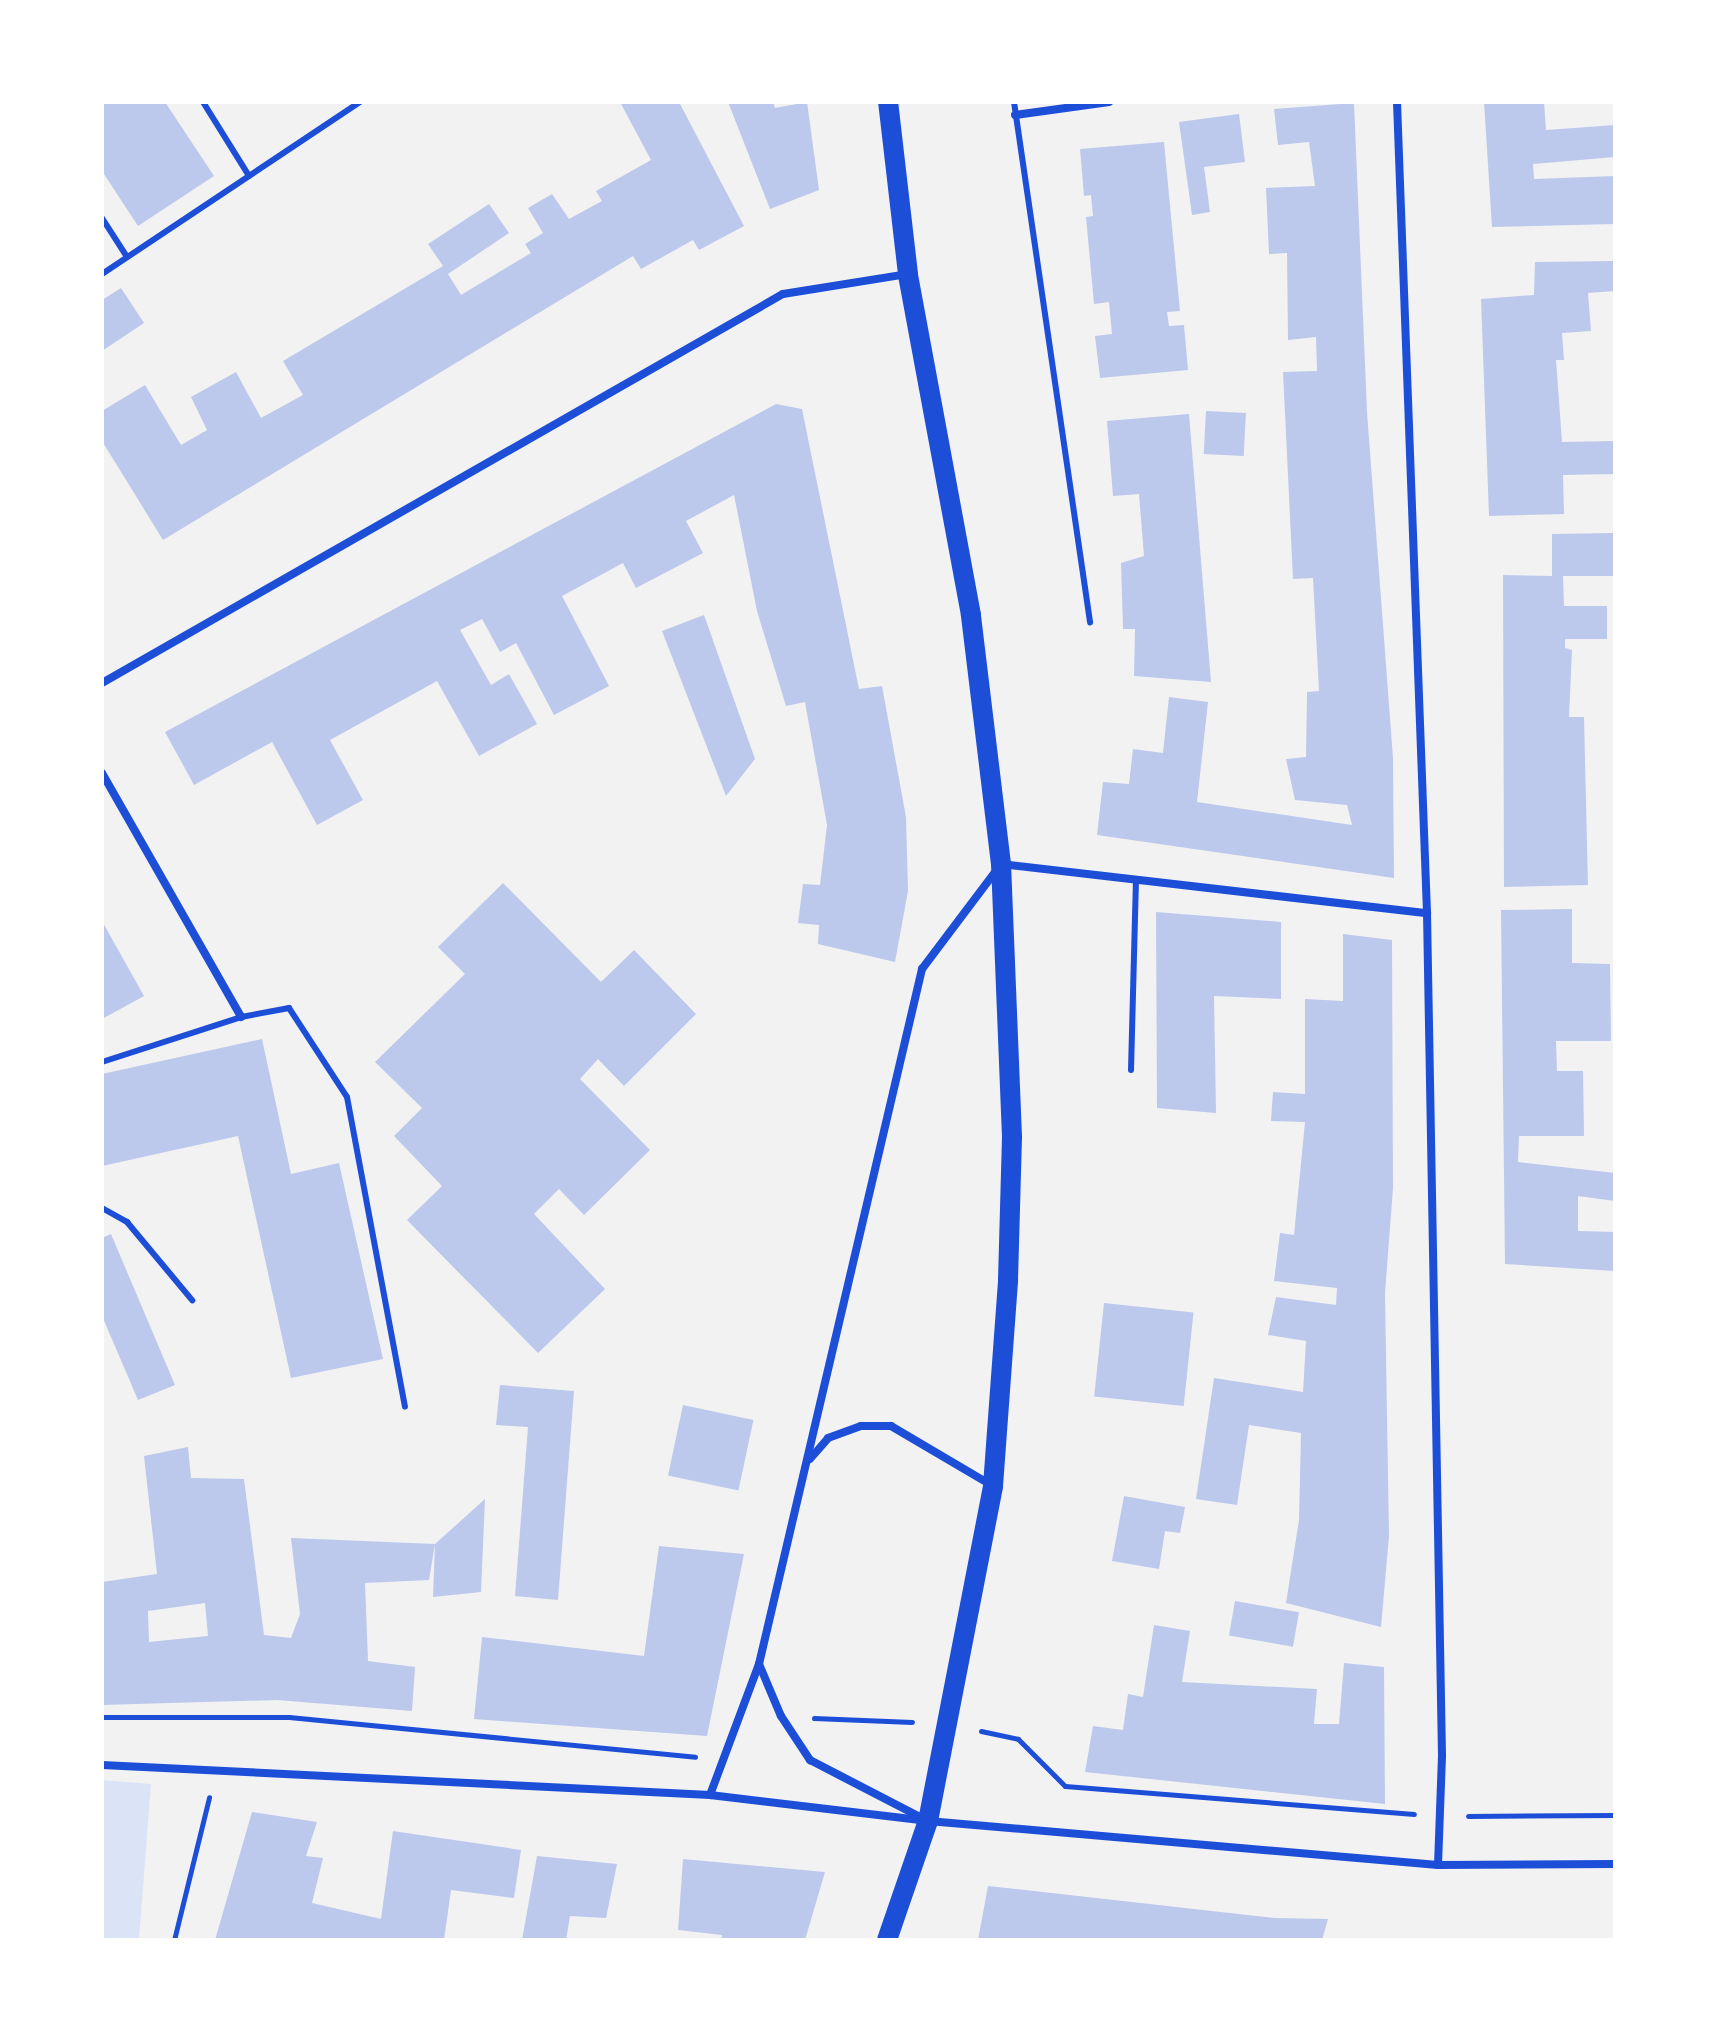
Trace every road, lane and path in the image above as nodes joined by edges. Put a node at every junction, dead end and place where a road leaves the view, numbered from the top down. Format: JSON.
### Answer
{"nodes":[{"id":1,"x":203,"y":102,"type":"edge"},
{"id":2,"x":360,"y":102,"type":"edge"},
{"id":3,"x":888,"y":102,"type":"edge"},
{"id":4,"x":1014,"y":102,"type":"edge"},
{"id":5,"x":1109,"y":102,"type":"edge"},
{"id":6,"x":1397,"y":102,"type":"edge"},
{"id":7,"x":1015,"y":115,"type":"junction"},
{"id":8,"x":249,"y":176,"type":"junction"},
{"id":9,"x":102,"y":218,"type":"edge"},
{"id":10,"x":127,"y":257,"type":"junction"},
{"id":11,"x":102,"y":274,"type":"edge"},
{"id":12,"x":908,"y":274,"type":"junction"},
{"id":13,"x":1090,"y":622,"type":"dead end"},
{"id":14,"x":102,"y":683,"type":"edge"},
{"id":15,"x":102,"y":773,"type":"edge"},
{"id":16,"x":1001,"y":864,"type":"junction"},
{"id":17,"x":1136,"y":881,"type":"junction"},
{"id":18,"x":1427,"y":913,"type":"junction"},
{"id":19,"x":241,"y":1017,"type":"junction"},
{"id":20,"x":102,"y":1062,"type":"edge"},
{"id":21,"x":1131,"y":1070,"type":"dead end"},
{"id":22,"x":102,"y":1208,"type":"edge"},
{"id":23,"x":192,"y":1300,"type":"dead end"},
{"id":24,"x":405,"y":1407,"type":"dead end"},
{"id":25,"x":807,"y":1462,"type":"junction"},
{"id":26,"x":993,"y":1486,"type":"junction"},
{"id":27,"x":759,"y":1664,"type":"junction"},
{"id":28,"x":102,"y":1765,"type":"edge"},
{"id":29,"x":216,"y":1767,"type":"junction"},
{"id":30,"x":710,"y":1795,"type":"junction"},
{"id":31,"x":928,"y":1821,"type":"junction"},
{"id":32,"x":1615,"y":1864,"type":"edge"},
{"id":33,"x":1438,"y":1865,"type":"junction"},
{"id":34,"x":174,"y":1940,"type":"edge"},
{"id":35,"x":887,"y":1940,"type":"edge"}],
"edges":[{"from":1,"to":8,"type":"lane"},
{"from":2,"to":8,"type":"lane"},
{"from":3,"to":12,"type":"main road"},
{"from":4,"to":7,"type":"lane"},
{"from":5,"to":7,"type":"street"},
{"from":6,"to":18,"type":"street"},
{"from":7,"to":13,"type":"lane"},
{"from":8,"to":10,"type":"lane"},
{"from":9,"to":10,"type":"lane"},
{"from":10,"to":11,"type":"lane"},
{"from":12,"to":14,"type":"street"},
{"from":12,"to":16,"type":"main road"},
{"from":15,"to":19,"type":"street"},
{"from":16,"to":17,"type":"street"},
{"from":16,"to":25,"type":"street"},
{"from":16,"to":26,"type":"main road"},
{"from":17,"to":18,"type":"street"},
{"from":17,"to":21,"type":"lane"},
{"from":18,"to":33,"type":"street"},
{"from":19,"to":20,"type":"lane"},
{"from":19,"to":24,"type":"lane"},
{"from":22,"to":23,"type":"lane"},
{"from":25,"to":26,"type":"street"},
{"from":25,"to":27,"type":"street"},
{"from":26,"to":31,"type":"main road"},
{"from":27,"to":30,"type":"street"},
{"from":27,"to":31,"type":"street"},
{"from":28,"to":29,"type":"street"},
{"from":29,"to":30,"type":"street"},
{"from":29,"to":34,"type":"path"},
{"from":30,"to":31,"type":"street"},
{"from":31,"to":33,"type":"street"},
{"from":31,"to":35,"type":"main road"},
{"from":32,"to":33,"type":"street"}]}
